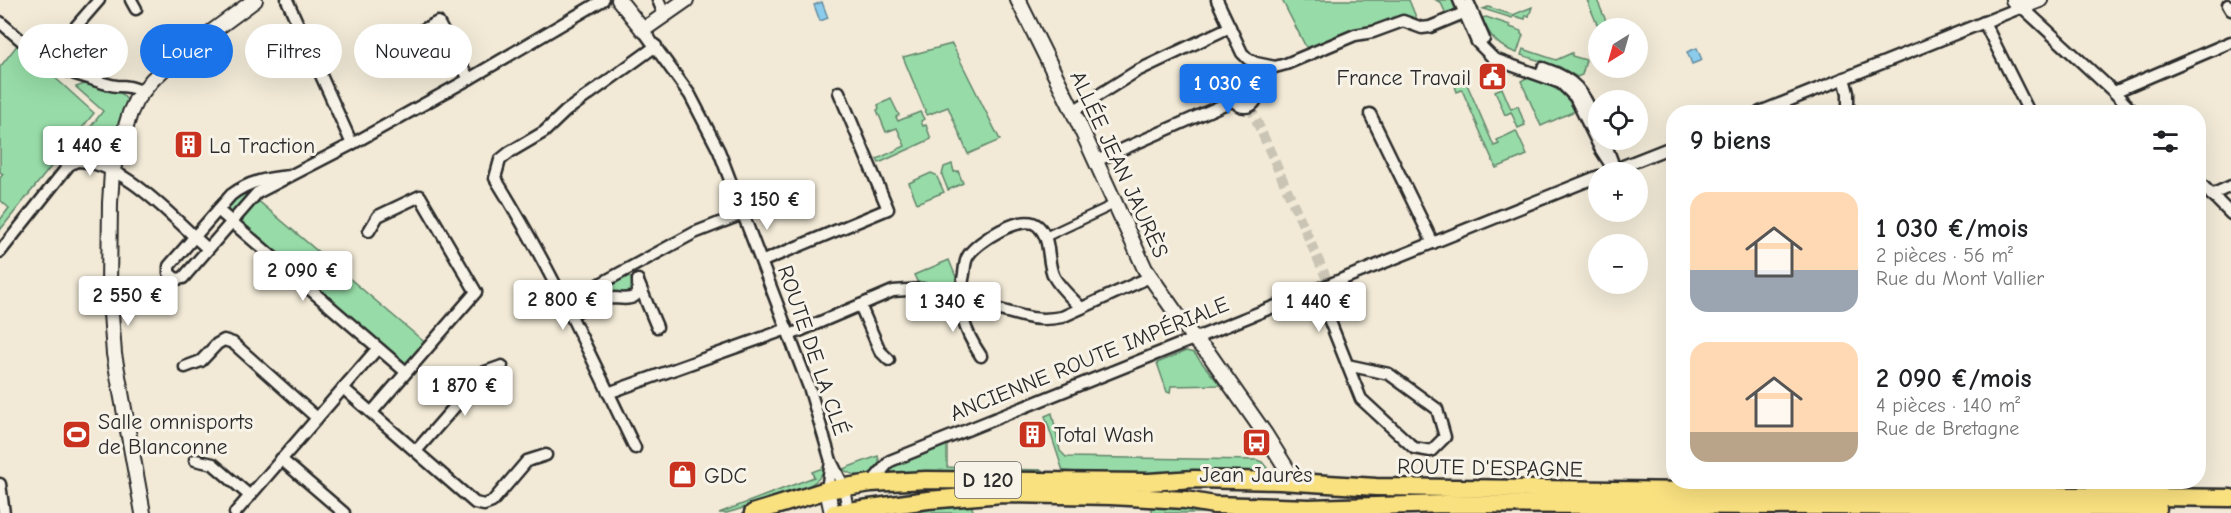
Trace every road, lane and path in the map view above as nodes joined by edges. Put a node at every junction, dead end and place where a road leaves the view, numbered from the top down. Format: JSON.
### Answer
{"nodes":[{"id":1,"x":99,"y":0,"type":"edge"},
{"id":2,"x":255,"y":0,"type":"edge"},
{"id":3,"x":287,"y":0,"type":"edge"},
{"id":4,"x":603,"y":0,"type":"edge"},
{"id":5,"x":619,"y":0,"type":"edge"},
{"id":6,"x":658,"y":0,"type":"edge"},
{"id":7,"x":686,"y":0,"type":"edge"},
{"id":8,"x":1018,"y":0,"type":"edge"},
{"id":9,"x":1217,"y":0,"type":"edge"},
{"id":10,"x":1459,"y":0,"type":"edge"},
{"id":11,"x":2040,"y":0,"type":"edge"},
{"id":12,"x":2017,"y":4,"type":"edge"},
{"id":13,"x":1467,"y":7,"type":"edge"},
{"id":14,"x":664,"y":14,"type":"junction"},
{"id":15,"x":1984,"y":21,"type":"junction"},
{"id":16,"x":0,"y":22,"type":"edge"},
{"id":17,"x":78,"y":24,"type":"edge"},
{"id":18,"x":1230,"y":27,"type":"junction"},
{"id":19,"x":643,"y":30,"type":"junction"},
{"id":20,"x":18,"y":37,"type":"edge"},
{"id":21,"x":2231,"y":42,"type":"edge"},
{"id":22,"x":656,"y":46,"type":"junction"},
{"id":23,"x":87,"y":78,"type":"edge"},
{"id":24,"x":1844,"y":78,"type":"junction"},
{"id":25,"x":469,"y":79,"type":"joint"},
{"id":26,"x":839,"y":92,"type":"dead end"},
{"id":27,"x":2114,"y":92,"type":"junction"},
{"id":28,"x":140,"y":96,"type":"junction"},
{"id":29,"x":1234,"y":100,"type":"dead end"},
{"id":30,"x":1777,"y":105,"type":"edge"},
{"id":31,"x":1848,"y":105,"type":"edge"},
{"id":32,"x":2026,"y":105,"type":"edge"},
{"id":33,"x":2126,"y":105,"type":"edge"},
{"id":34,"x":1588,"y":107,"type":"edge"},
{"id":35,"x":1073,"y":111,"type":"junction"},
{"id":36,"x":1370,"y":114,"type":"dead end"},
{"id":37,"x":352,"y":144,"type":"junction"},
{"id":38,"x":1666,"y":149,"type":"edge"},
{"id":39,"x":117,"y":158,"type":"junction"},
{"id":40,"x":74,"y":161,"type":"junction"},
{"id":41,"x":1096,"y":161,"type":"junction"},
{"id":42,"x":1607,"y":162,"type":"edge"},
{"id":43,"x":1634,"y":162,"type":"edge"},
{"id":44,"x":112,"y":172,"type":"junction"},
{"id":45,"x":290,"y":176,"type":"junction"},
{"id":46,"x":1588,"y":180,"type":"edge"},
{"id":47,"x":2231,"y":186,"type":"edge"},
{"id":48,"x":2206,"y":190,"type":"edge"},
{"id":49,"x":2211,"y":195,"type":"junction"},
{"id":50,"x":1115,"y":204,"type":"junction"},
{"id":51,"x":218,"y":210,"type":"junction"},
{"id":52,"x":745,"y":213,"type":"junction"},
{"id":53,"x":2231,"y":214,"type":"edge"},
{"id":54,"x":232,"y":222,"type":"junction"},
{"id":55,"x":369,"y":231,"type":"dead end"},
{"id":56,"x":194,"y":237,"type":"junction"},
{"id":57,"x":1045,"y":237,"type":"junction"},
{"id":58,"x":1433,"y":243,"type":"junction"},
{"id":59,"x":208,"y":249,"type":"junction"},
{"id":60,"x":0,"y":252,"type":"edge"},
{"id":61,"x":763,"y":261,"type":"junction"},
{"id":62,"x":632,"y":267,"type":"junction"},
{"id":63,"x":1150,"y":277,"type":"junction"},
{"id":64,"x":638,"y":280,"type":"junction"},
{"id":65,"x":1317,"y":289,"type":"junction"},
{"id":66,"x":960,"y":299,"type":"junction"},
{"id":67,"x":565,"y":303,"type":"junction"},
{"id":68,"x":860,"y":305,"type":"junction"},
{"id":69,"x":1081,"y":308,"type":"junction"},
{"id":70,"x":570,"y":315,"type":"junction"},
{"id":71,"x":657,"y":327,"type":"dead end"},
{"id":72,"x":789,"y":332,"type":"junction"},
{"id":73,"x":1194,"y":339,"type":"junction"},
{"id":74,"x":377,"y":349,"type":"junction"},
{"id":75,"x":981,"y":356,"type":"dead end"},
{"id":76,"x":889,"y":360,"type":"dead end"},
{"id":77,"x":502,"y":366,"type":"dead end"},
{"id":78,"x":1347,"y":366,"type":"junction"},
{"id":79,"x":184,"y":367,"type":"dead end"},
{"id":80,"x":406,"y":372,"type":"junction"},
{"id":81,"x":343,"y":388,"type":"junction"},
{"id":82,"x":608,"y":393,"type":"junction"},
{"id":83,"x":372,"y":412,"type":"junction"},
{"id":84,"x":317,"y":418,"type":"junction"},
{"id":85,"x":634,"y":448,"type":"dead end"},
{"id":86,"x":416,"y":451,"type":"junction"},
{"id":87,"x":546,"y":455,"type":"dead end"},
{"id":88,"x":282,"y":459,"type":"junction"},
{"id":89,"x":195,"y":460,"type":"dead end"},
{"id":90,"x":831,"y":461,"type":"junction"},
{"id":91,"x":1288,"y":482,"type":"junction"},
{"id":92,"x":871,"y":483,"type":"junction"},
{"id":93,"x":0,"y":484,"type":"edge"},
{"id":94,"x":840,"y":484,"type":"junction"},
{"id":95,"x":249,"y":496,"type":"junction"},
{"id":96,"x":2231,"y":498,"type":"edge"},
{"id":97,"x":1291,"y":507,"type":"junction"},
{"id":98,"x":1309,"y":508,"type":"junction"},
{"id":99,"x":2231,"y":509,"type":"edge"},
{"id":100,"x":840,"y":512,"type":"edge"},
{"id":101,"x":4,"y":513,"type":"edge"},
{"id":102,"x":141,"y":513,"type":"edge"},
{"id":103,"x":235,"y":513,"type":"edge"},
{"id":104,"x":344,"y":513,"type":"edge"},
{"id":105,"x":753,"y":513,"type":"edge"}],
"edges":[{"from":1,"to":17,"type":"street"},
{"from":2,"to":28,"type":"street"},
{"from":3,"to":37,"type":"street"},
{"from":4,"to":25,"type":"street"},
{"from":5,"to":19,"type":"street"},
{"from":6,"to":14,"type":"street"},
{"from":7,"to":14,"type":"street"},
{"from":8,"to":35,"type":"street","name":"ALLÉE JEAN JAURÈS"},
{"from":9,"to":18,"type":"street"},
{"from":10,"to":13,"type":"street"},
{"from":11,"to":12,"type":"street"},
{"from":12,"to":15,"type":"street"},
{"from":12,"to":27,"type":"street"},
{"from":13,"to":18,"type":"street"},
{"from":13,"to":34,"type":"street"},
{"from":13,"to":42,"type":"street"},
{"from":14,"to":19,"type":"street"},
{"from":15,"to":24,"type":"street"},
{"from":15,"to":32,"type":"street"},
{"from":16,"to":20,"type":"street"},
{"from":18,"to":35,"type":"street"},
{"from":19,"to":22,"type":"street","name":"ROUTE DE LA CLÉ"},
{"from":21,"to":27,"type":"street"},
{"from":22,"to":52,"type":"street","name":"ROUTE DE LA CLÉ"},
{"from":22,"to":67,"type":"street"},
{"from":23,"to":28,"type":"street"},
{"from":24,"to":30,"type":"street"},
{"from":24,"to":31,"type":"street"},
{"from":25,"to":37,"type":"street"},
{"from":26,"to":61,"type":"street"},
{"from":27,"to":33,"type":"street"},
{"from":28,"to":39,"type":"street"},
{"from":29,"to":41,"type":"street"},
{"from":35,"to":41,"type":"street","name":"ALLÉE JEAN JAURÈS"},
{"from":36,"to":58,"type":"street"},
{"from":37,"to":45,"type":"street"},
{"from":38,"to":43,"type":"street"},
{"from":39,"to":40,"type":"street"},
{"from":39,"to":44,"type":"street"},
{"from":40,"to":44,"type":"street"},
{"from":40,"to":60,"type":"street"},
{"from":41,"to":50,"type":"street","name":"ALLÉE JEAN JAURÈS"},
{"from":44,"to":56,"type":"street"},
{"from":44,"to":102,"type":"street"},
{"from":45,"to":51,"type":"street"},
{"from":45,"to":54,"type":"street"},
{"from":46,"to":58,"type":"street","name":"ANCIENNE ROUTE IMPÉRIALE"},
{"from":47,"to":49,"type":"street"},
{"from":48,"to":49,"type":"street"},
{"from":49,"to":53,"type":"street"},
{"from":50,"to":57,"type":"street"},
{"from":50,"to":63,"type":"street","name":"ALLÉE JEAN JAURÈS"},
{"from":51,"to":54,"type":"street"},
{"from":51,"to":56,"type":"street"},
{"from":52,"to":61,"type":"street","name":"ROUTE DE LA CLÉ"},
{"from":52,"to":62,"type":"street"},
{"from":54,"to":59,"type":"street"},
{"from":54,"to":74,"type":"street"},
{"from":55,"to":80,"type":"street"},
{"from":56,"to":59,"type":"street"},
{"from":56,"to":59,"type":"street"},
{"from":57,"to":66,"type":"street"},
{"from":57,"to":69,"type":"street"},
{"from":58,"to":65,"type":"street","name":"ANCIENNE ROUTE IMPÉRIALE"},
{"from":61,"to":72,"type":"street","name":"ROUTE DE LA CLÉ"},
{"from":62,"to":64,"type":"street"},
{"from":62,"to":67,"type":"street"},
{"from":63,"to":69,"type":"street"},
{"from":63,"to":73,"type":"street","name":"ALLÉE JEAN JAURÈS"},
{"from":64,"to":70,"type":"street"},
{"from":64,"to":71,"type":"street"},
{"from":65,"to":73,"type":"street","name":"ANCIENNE ROUTE IMPÉRIALE"},
{"from":65,"to":78,"type":"street"},
{"from":66,"to":68,"type":"street"},
{"from":66,"to":69,"type":"street"},
{"from":66,"to":75,"type":"street"},
{"from":67,"to":70,"type":"street"},
{"from":68,"to":72,"type":"street"},
{"from":68,"to":76,"type":"street"},
{"from":70,"to":82,"type":"street"},
{"from":72,"to":82,"type":"street"},
{"from":72,"to":90,"type":"street","name":"ROUTE DE LA CLÉ"},
{"from":73,"to":91,"type":"street","name":"ALLÉE JEAN JAURÈS"},
{"from":73,"to":92,"type":"street","name":"ANCIENNE ROUTE IMPÉRIALE"},
{"from":74,"to":80,"type":"street"},
{"from":74,"to":81,"type":"street"},
{"from":77,"to":86,"type":"street"},
{"from":78,"to":78,"type":"street"},
{"from":79,"to":84,"type":"street"},
{"from":80,"to":83,"type":"street"},
{"from":81,"to":83,"type":"street"},
{"from":81,"to":84,"type":"street"},
{"from":82,"to":85,"type":"street"},
{"from":83,"to":86,"type":"street"},
{"from":84,"to":88,"type":"street"},
{"from":86,"to":87,"type":"street"},
{"from":88,"to":95,"type":"street"},
{"from":88,"to":104,"type":"street"},
{"from":89,"to":95,"type":"street"},
{"from":90,"to":94,"type":"street","name":"ROUTE DE LA CLÉ"},
{"from":90,"to":94,"type":"street","name":"ROUTE DE LA CLÉ"},
{"from":91,"to":92,"type":"main road","name":"ROUTE D'ESPAGNE","number":"D 120"},
{"from":91,"to":96,"type":"main road","name":"ROUTE D'ESPAGNE","number":"D 120"},
{"from":91,"to":97,"type":"main road"},
{"from":91,"to":98,"type":"main road"},
{"from":92,"to":94,"type":"main road","name":"ROUTE D'ESPAGNE","number":"D 120"},
{"from":93,"to":101,"type":"street"},
{"from":94,"to":100,"type":"street"},
{"from":94,"to":105,"type":"main road","name":"ROUTE D'ESPAGNE","number":"D 120"},
{"from":95,"to":103,"type":"street"},
{"from":97,"to":98,"type":"main road","name":"ROUTE D'ESPAGNE","number":"D 120"},
{"from":97,"to":100,"type":"main road","name":"ROUTE D'ESPAGNE","number":"D 120"},
{"from":98,"to":99,"type":"main road","name":"ROUTE D'ESPAGNE","number":"D 120"}]}
